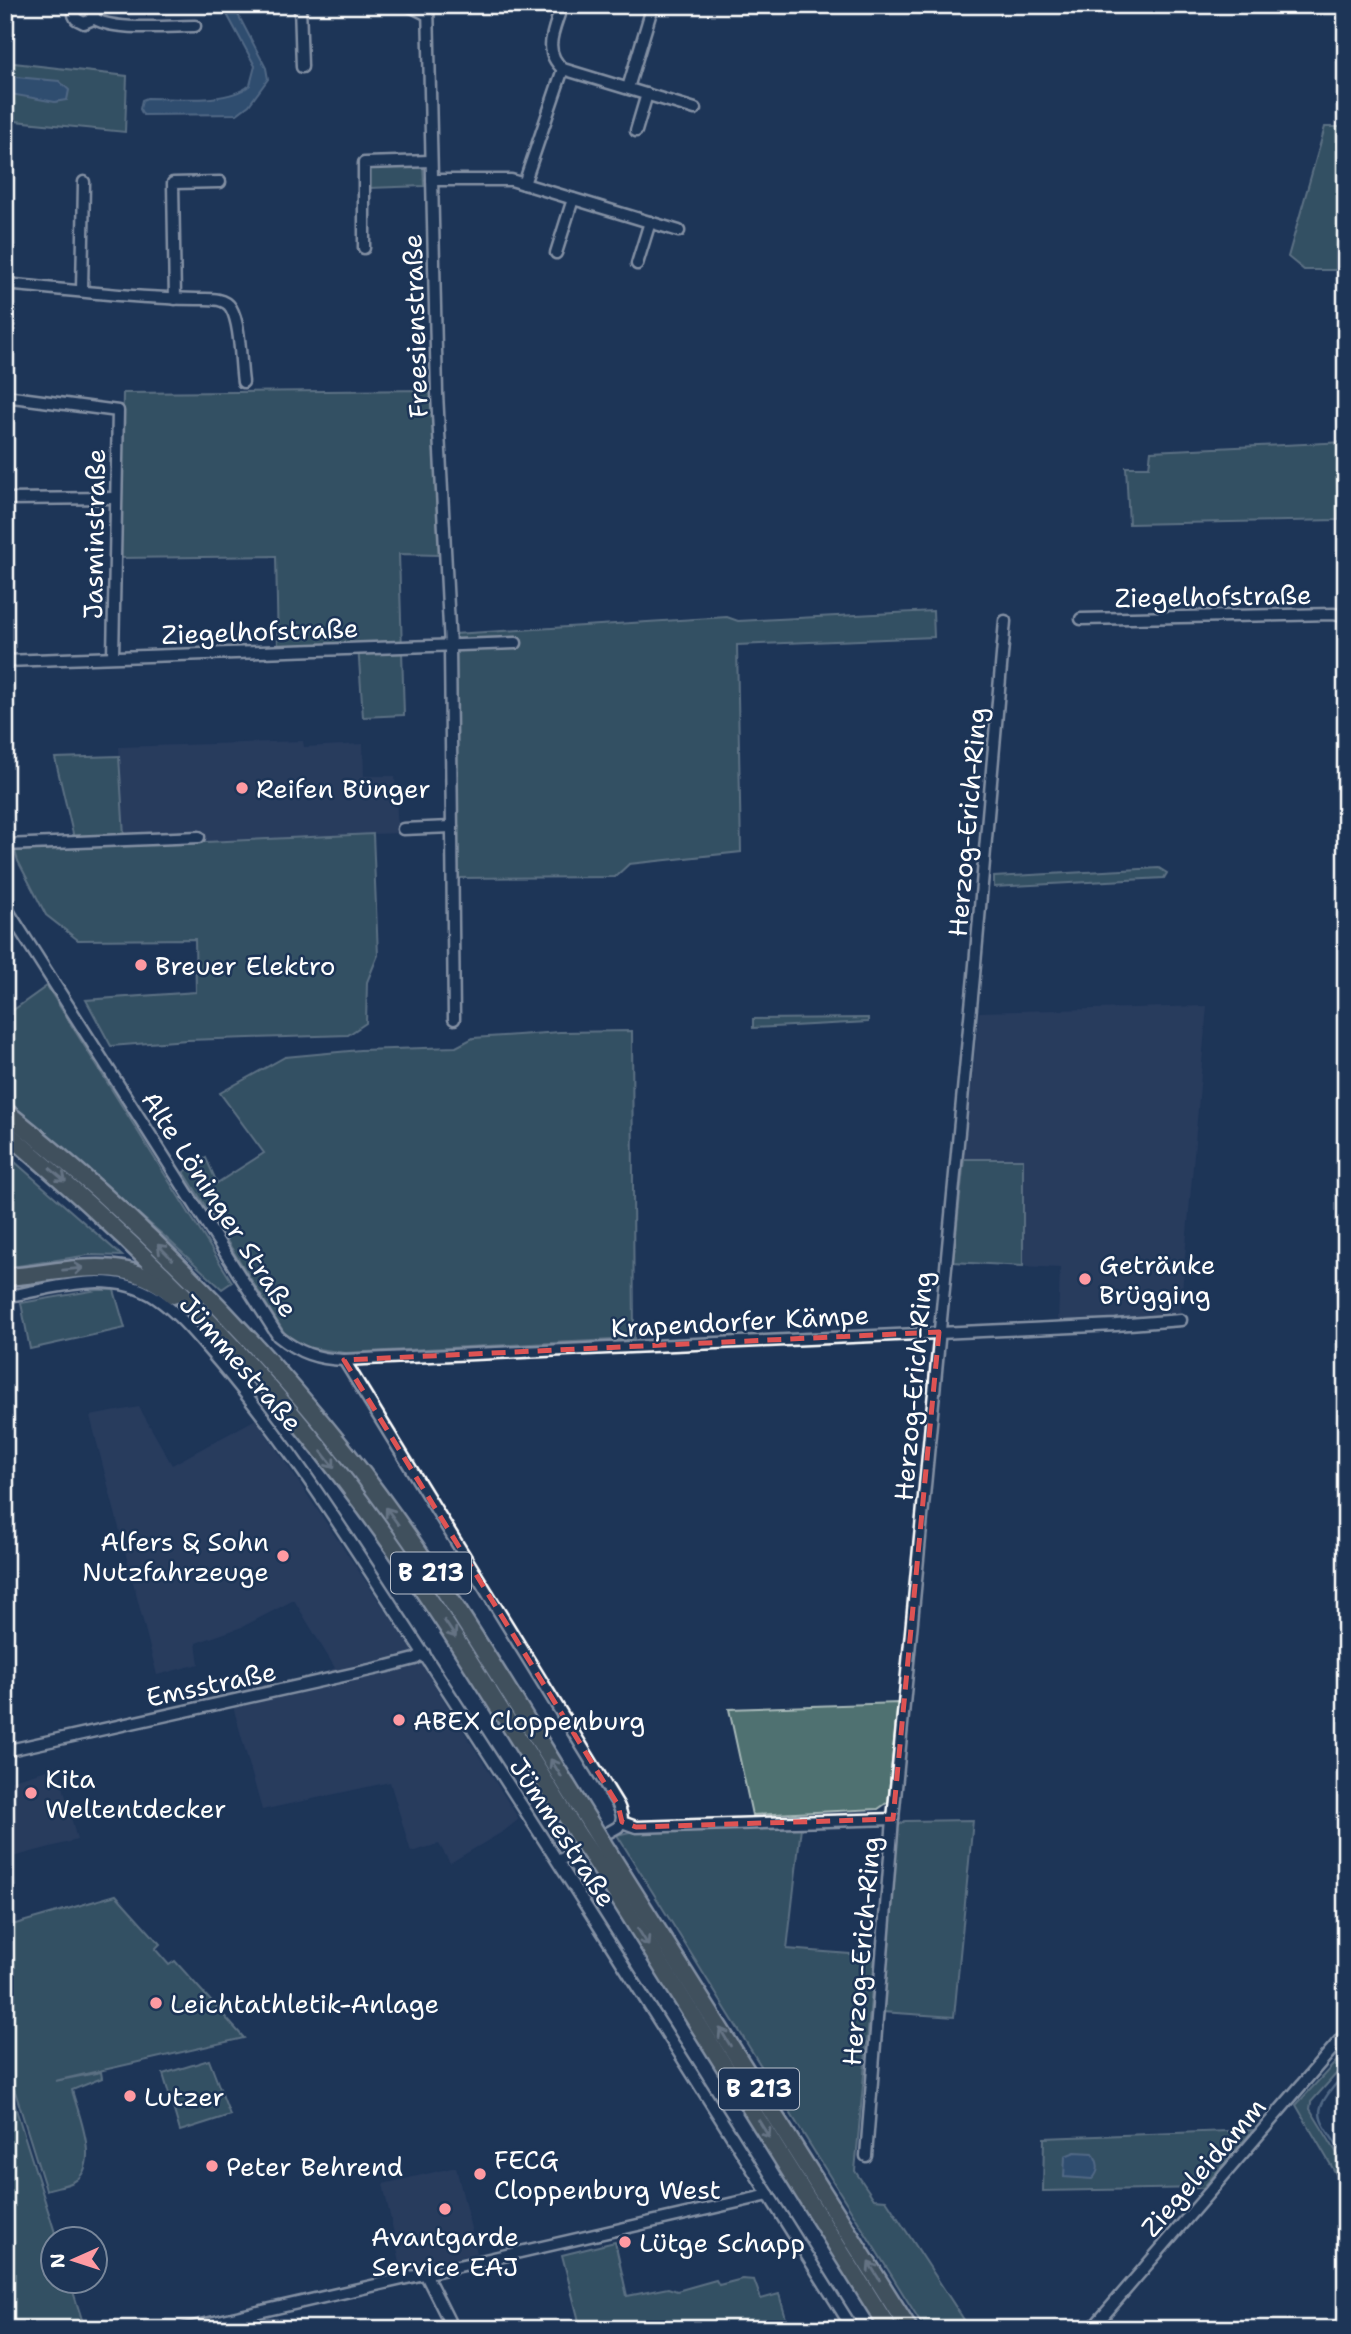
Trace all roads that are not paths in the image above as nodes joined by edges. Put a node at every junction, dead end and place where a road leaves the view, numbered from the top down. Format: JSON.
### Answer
{"nodes":[{"id":1,"x":78,"y":5,"type":"edge"},
{"id":2,"x":90,"y":5,"type":"edge"},
{"id":3,"x":300,"y":5,"type":"edge"},
{"id":4,"x":408,"y":5,"type":"edge"},
{"id":5,"x":562,"y":5,"type":"edge"},
{"id":6,"x":653,"y":5,"type":"edge"},
{"id":7,"x":428,"y":10,"type":"edge"},
{"id":8,"x":92,"y":18,"type":"junction"},
{"id":9,"x":195,"y":26,"type":"dead end"},
{"id":10,"x":302,"y":67,"type":"dead end"},
{"id":11,"x":563,"y":69,"type":"junction"},
{"id":12,"x":628,"y":88,"type":"junction"},
{"id":13,"x":647,"y":94,"type":"junction"},
{"id":14,"x":695,"y":108,"type":"dead end"},
{"id":15,"x":636,"y":131,"type":"dead end"},
{"id":16,"x":432,"y":161,"type":"junction"},
{"id":17,"x":432,"y":180,"type":"junction"},
{"id":18,"x":83,"y":182,"type":"dead end"},
{"id":19,"x":220,"y":182,"type":"dead end"},
{"id":20,"x":524,"y":184,"type":"junction"},
{"id":21,"x":573,"y":199,"type":"junction"},
{"id":22,"x":650,"y":222,"type":"junction"},
{"id":23,"x":679,"y":231,"type":"dead end"},
{"id":24,"x":364,"y":248,"type":"dead end"},
{"id":25,"x":556,"y":253,"type":"dead end"},
{"id":26,"x":636,"y":264,"type":"dead end"},
{"id":27,"x":5,"y":284,"type":"edge"},
{"id":28,"x":82,"y":291,"type":"junction"},
{"id":29,"x":175,"y":299,"type":"junction"},
{"id":30,"x":243,"y":382,"type":"dead end"},
{"id":31,"x":5,"y":396,"type":"edge"},
{"id":32,"x":115,"y":498,"type":"junction"},
{"id":33,"x":5,"y":499,"type":"edge"},
{"id":34,"x":1346,"y":616,"type":"edge"},
{"id":35,"x":1081,"y":619,"type":"dead end"},
{"id":36,"x":1005,"y":621,"type":"dead end"},
{"id":37,"x":516,"y":643,"type":"dead end"},
{"id":38,"x":450,"y":646,"type":"junction"},
{"id":39,"x":113,"y":656,"type":"junction"},
{"id":40,"x":5,"y":661,"type":"edge"},
{"id":41,"x":452,"y":827,"type":"junction"},
{"id":42,"x":403,"y":829,"type":"dead end"},
{"id":43,"x":200,"y":837,"type":"dead end"},
{"id":44,"x":5,"y":845,"type":"edge"},
{"id":45,"x":5,"y":906,"type":"edge"},
{"id":46,"x":454,"y":1018,"type":"dead end"},
{"id":47,"x":6,"y":1111,"type":"edge"},
{"id":48,"x":5,"y":1132,"type":"edge"},
{"id":49,"x":5,"y":1277,"type":"edge"},
{"id":50,"x":5,"y":1297,"type":"edge"},
{"id":51,"x":1181,"y":1320,"type":"dead end"},
{"id":52,"x":939,"y":1332,"type":"junction"},
{"id":53,"x":344,"y":1360,"type":"junction"},
{"id":54,"x":269,"y":1388,"type":"junction"},
{"id":55,"x":424,"y":1653,"type":"junction"},
{"id":56,"x":5,"y":1751,"type":"edge"},
{"id":57,"x":893,"y":1819,"type":"junction"},
{"id":58,"x":622,"y":1822,"type":"junction"},
{"id":59,"x":585,"y":1830,"type":"junction"},
{"id":60,"x":600,"y":1854,"type":"junction"},
{"id":61,"x":558,"y":1861,"type":"junction"},
{"id":62,"x":1346,"y":2033,"type":"edge"},
{"id":63,"x":866,"y":2156,"type":"dead end"},
{"id":64,"x":769,"y":2195,"type":"junction"},
{"id":65,"x":425,"y":2273,"type":"junction"},
{"id":66,"x":184,"y":2329,"type":"edge"},
{"id":67,"x":453,"y":2329,"type":"edge"},
{"id":68,"x":853,"y":2329,"type":"edge"},
{"id":69,"x":889,"y":2329,"type":"edge"},
{"id":70,"x":909,"y":2329,"type":"edge"},
{"id":71,"x":1092,"y":2329,"type":"edge"}],
"edges":[{"from":1,"to":8,"type":"street"},
{"from":2,"to":8,"type":"street"},
{"from":3,"to":10,"type":"street"},
{"from":4,"to":7,"type":"street"},
{"from":5,"to":11,"type":"street"},
{"from":6,"to":12,"type":"street"},
{"from":7,"to":16,"type":"street","name":"Freesienstraße"},
{"from":8,"to":9,"type":"street"},
{"from":11,"to":12,"type":"street"},
{"from":11,"to":20,"type":"street"},
{"from":12,"to":13,"type":"street"},
{"from":13,"to":14,"type":"street"},
{"from":13,"to":15,"type":"street"},
{"from":16,"to":17,"type":"street","name":"Freesienstraße"},
{"from":16,"to":24,"type":"street"},
{"from":17,"to":20,"type":"street"},
{"from":17,"to":38,"type":"street","name":"Freesienstraße"},
{"from":18,"to":28,"type":"street"},
{"from":19,"to":29,"type":"street"},
{"from":20,"to":21,"type":"street"},
{"from":21,"to":22,"type":"street"},
{"from":21,"to":25,"type":"street"},
{"from":22,"to":23,"type":"street"},
{"from":22,"to":26,"type":"street"},
{"from":27,"to":28,"type":"street"},
{"from":28,"to":29,"type":"street"},
{"from":29,"to":30,"type":"street"},
{"from":31,"to":32,"type":"street","name":"Jasminstraße"},
{"from":32,"to":33,"type":"street"},
{"from":32,"to":39,"type":"street","name":"Jasminstraße"},
{"from":34,"to":35,"type":"street","name":"Ziegelhofstraße"},
{"from":36,"to":52,"type":"street","name":"Herzog-Erich-Ring"},
{"from":37,"to":38,"type":"street","name":"Ziegelhofstraße"},
{"from":38,"to":39,"type":"street","name":"Ziegelhofstraße"},
{"from":38,"to":41,"type":"street","name":"Freesienstraße"},
{"from":39,"to":40,"type":"street","name":"Ziegelhofstraße"},
{"from":41,"to":42,"type":"street"},
{"from":41,"to":46,"type":"street","name":"Freesienstraße"},
{"from":43,"to":44,"type":"street"},
{"from":45,"to":53,"type":"street","name":"Alte Löninger Straße"},
{"from":59,"to":47,"type":"highway","number":"B 213","one_way":true},
{"from":48,"to":54,"type":"highway","number":"B 213","one_way":true},
{"from":49,"to":54,"type":"highway","number":"B 213","one_way":true},
{"from":50,"to":55,"type":"street","name":"Jümmestraße"},
{"from":51,"to":52,"type":"street","name":"Krapendorfer Kämpe"},
{"from":52,"to":53,"type":"street","name":"Krapendorfer Kämpe"},
{"from":52,"to":57,"type":"street","name":"Herzog-Erich-Ring"},
{"from":53,"to":58,"type":"street"},
{"from":54,"to":59,"type":"highway","number":"B 213","one_way":true},
{"from":55,"to":56,"type":"street","name":"Emsstraße"},
{"from":55,"to":61,"type":"street","name":"Jümmestraße"},
{"from":57,"to":58,"type":"street"},
{"from":57,"to":63,"type":"street","name":"Herzog-Erich-Ring"},
{"from":58,"to":61,"type":"street"},
{"from":59,"to":60,"type":"highway","number":"B 213","bridge":true},
{"from":60,"to":69,"type":"highway","number":"B 213","one_way":true},
{"from":70,"to":60,"type":"highway","number":"B 213","one_way":true},
{"from":61,"to":64,"type":"street","name":"Jümmestraße"},
{"from":62,"to":71,"type":"street","name":"Ziegeleidamm"},
{"from":64,"to":65,"type":"street"},
{"from":64,"to":68,"type":"street","name":"Jümmestraße"},
{"from":65,"to":66,"type":"street"},
{"from":65,"to":67,"type":"street"}]}
